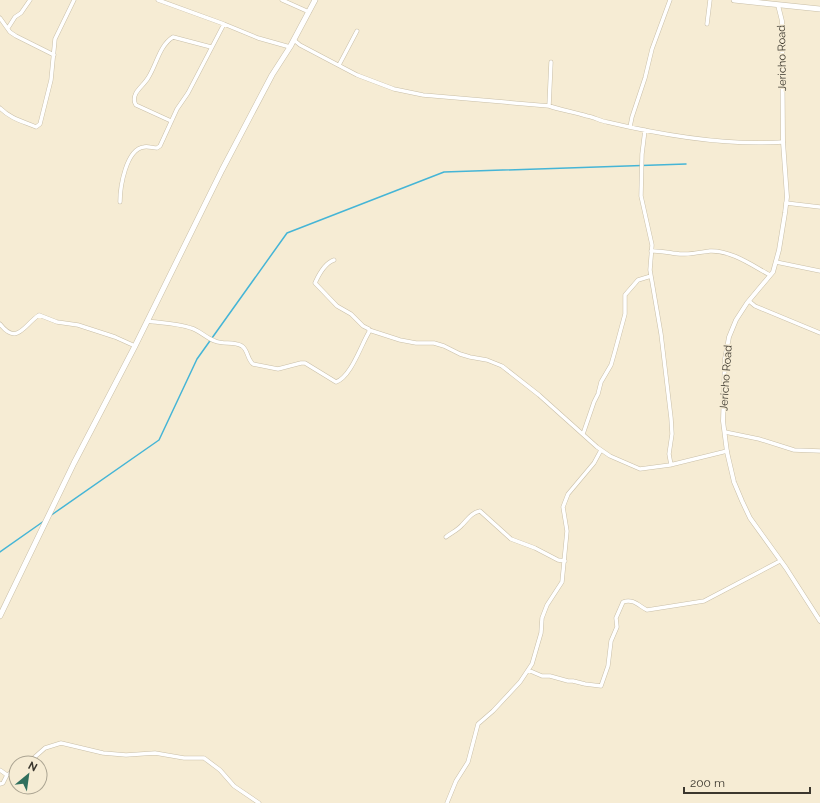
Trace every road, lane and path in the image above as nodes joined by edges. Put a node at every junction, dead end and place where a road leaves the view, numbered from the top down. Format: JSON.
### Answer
{"nodes":[{"id":1,"x":30,"y":0,"type":"edge"},
{"id":2,"x":74,"y":0,"type":"edge"},
{"id":3,"x":158,"y":0,"type":"edge"},
{"id":4,"x":282,"y":0,"type":"edge"},
{"id":5,"x":315,"y":0,"type":"edge"},
{"id":6,"x":670,"y":0,"type":"edge"},
{"id":7,"x":710,"y":0,"type":"edge"},
{"id":8,"x":736,"y":0,"type":"edge"},
{"id":9,"x":768,"y":2,"type":"edge"},
{"id":10,"x":778,"y":6,"type":"junction"},
{"id":11,"x":820,"y":9,"type":"edge"},
{"id":12,"x":309,"y":12,"type":"junction"},
{"id":13,"x":0,"y":18,"type":"edge"},
{"id":14,"x":224,"y":24,"type":"junction"},
{"id":15,"x":707,"y":24,"type":"dead end"},
{"id":16,"x":8,"y":28,"type":"junction"},
{"id":17,"x":357,"y":31,"type":"dead end"},
{"id":18,"x":294,"y":40,"type":"junction"},
{"id":19,"x":211,"y":47,"type":"junction"},
{"id":20,"x":290,"y":47,"type":"junction"},
{"id":21,"x":54,"y":54,"type":"junction"},
{"id":22,"x":551,"y":62,"type":"dead end"},
{"id":23,"x":339,"y":65,"type":"junction"},
{"id":24,"x":549,"y":106,"type":"junction"},
{"id":25,"x":0,"y":108,"type":"edge"},
{"id":26,"x":171,"y":121,"type":"junction"},
{"id":27,"x":630,"y":127,"type":"junction"},
{"id":28,"x":645,"y":130,"type":"junction"},
{"id":29,"x":783,"y":142,"type":"junction"},
{"id":30,"x":120,"y":202,"type":"dead end"},
{"id":31,"x":786,"y":203,"type":"junction"},
{"id":32,"x":820,"y":207,"type":"edge"},
{"id":33,"x":651,"y":250,"type":"junction"},
{"id":34,"x":334,"y":260,"type":"dead end"},
{"id":35,"x":776,"y":262,"type":"junction"},
{"id":36,"x":820,"y":271,"type":"edge"},
{"id":37,"x":770,"y":275,"type":"junction"},
{"id":38,"x":651,"y":276,"type":"junction"},
{"id":39,"x":749,"y":301,"type":"junction"},
{"id":40,"x":148,"y":322,"type":"junction"},
{"id":41,"x":0,"y":324,"type":"edge"},
{"id":42,"x":369,"y":330,"type":"junction"},
{"id":43,"x":820,"y":333,"type":"edge"},
{"id":44,"x":135,"y":346,"type":"junction"},
{"id":45,"x":725,"y":432,"type":"junction"},
{"id":46,"x":583,"y":434,"type":"junction"},
{"id":47,"x":602,"y":450,"type":"junction"},
{"id":48,"x":727,"y":451,"type":"junction"},
{"id":49,"x":820,"y":451,"type":"edge"},
{"id":50,"x":671,"y":465,"type":"junction"},
{"id":51,"x":446,"y":537,"type":"dead end"},
{"id":52,"x":565,"y":561,"type":"junction"},
{"id":53,"x":780,"y":561,"type":"junction"},
{"id":54,"x":0,"y":616,"type":"edge"},
{"id":55,"x":819,"y":616,"type":"edge"},
{"id":56,"x":820,"y":621,"type":"edge"},
{"id":57,"x":528,"y":670,"type":"junction"},
{"id":58,"x":37,"y":755,"type":"edge"},
{"id":59,"x":0,"y":770,"type":"edge"},
{"id":60,"x":7,"y":775,"type":"joint"},
{"id":61,"x":0,"y":784,"type":"edge"},
{"id":62,"x":259,"y":803,"type":"edge"},
{"id":63,"x":447,"y":803,"type":"edge"}],
"edges":[{"from":1,"to":16,"type":"street"},
{"from":2,"to":21,"type":"street"},
{"from":3,"to":14,"type":"street"},
{"from":4,"to":12,"type":"street"},
{"from":5,"to":12,"type":"main road"},
{"from":6,"to":27,"type":"street"},
{"from":7,"to":15,"type":"street"},
{"from":8,"to":9,"type":"main road"},
{"from":9,"to":10,"type":"main road"},
{"from":10,"to":11,"type":"main road"},
{"from":10,"to":29,"type":"street","name":"Jericho Road"},
{"from":12,"to":18,"type":"main road"},
{"from":13,"to":16,"type":"street"},
{"from":14,"to":19,"type":"street"},
{"from":14,"to":20,"type":"street"},
{"from":16,"to":21,"type":"street"},
{"from":17,"to":23,"type":"street"},
{"from":18,"to":20,"type":"main road"},
{"from":18,"to":23,"type":"street"},
{"from":19,"to":26,"type":"street"},
{"from":19,"to":26,"type":"street"},
{"from":20,"to":40,"type":"main road"},
{"from":21,"to":25,"type":"street"},
{"from":22,"to":24,"type":"street"},
{"from":23,"to":24,"type":"street"},
{"from":24,"to":27,"type":"street"},
{"from":26,"to":30,"type":"street"},
{"from":27,"to":28,"type":"street"},
{"from":28,"to":29,"type":"street"},
{"from":28,"to":33,"type":"street"},
{"from":29,"to":31,"type":"street","name":"Jericho Road"},
{"from":31,"to":32,"type":"street"},
{"from":31,"to":35,"type":"street","name":"Jericho Road"},
{"from":33,"to":37,"type":"street"},
{"from":33,"to":38,"type":"street"},
{"from":34,"to":42,"type":"street"},
{"from":35,"to":36,"type":"street"},
{"from":35,"to":37,"type":"street","name":"Jericho Road"},
{"from":37,"to":39,"type":"street","name":"Jericho Road"},
{"from":38,"to":46,"type":"street"},
{"from":38,"to":50,"type":"street"},
{"from":39,"to":43,"type":"street"},
{"from":39,"to":45,"type":"street","name":"Jericho Road"},
{"from":40,"to":42,"type":"street"},
{"from":40,"to":44,"type":"main road"},
{"from":41,"to":44,"type":"street"},
{"from":42,"to":46,"type":"street"},
{"from":44,"to":54,"type":"main road"},
{"from":45,"to":48,"type":"street","name":"Jericho Road"},
{"from":45,"to":49,"type":"street"},
{"from":46,"to":47,"type":"street"},
{"from":47,"to":50,"type":"street"},
{"from":47,"to":52,"type":"street"},
{"from":48,"to":50,"type":"street"},
{"from":48,"to":53,"type":"street","name":"Jericho Road"},
{"from":51,"to":52,"type":"street"},
{"from":52,"to":57,"type":"street"},
{"from":53,"to":55,"type":"street","name":"Jericho Road"},
{"from":53,"to":57,"type":"street"},
{"from":55,"to":56,"type":"street","name":"Jericho Road"},
{"from":57,"to":63,"type":"street"},
{"from":58,"to":62,"type":"street"},
{"from":59,"to":60,"type":"street"},
{"from":60,"to":61,"type":"street"}]}
